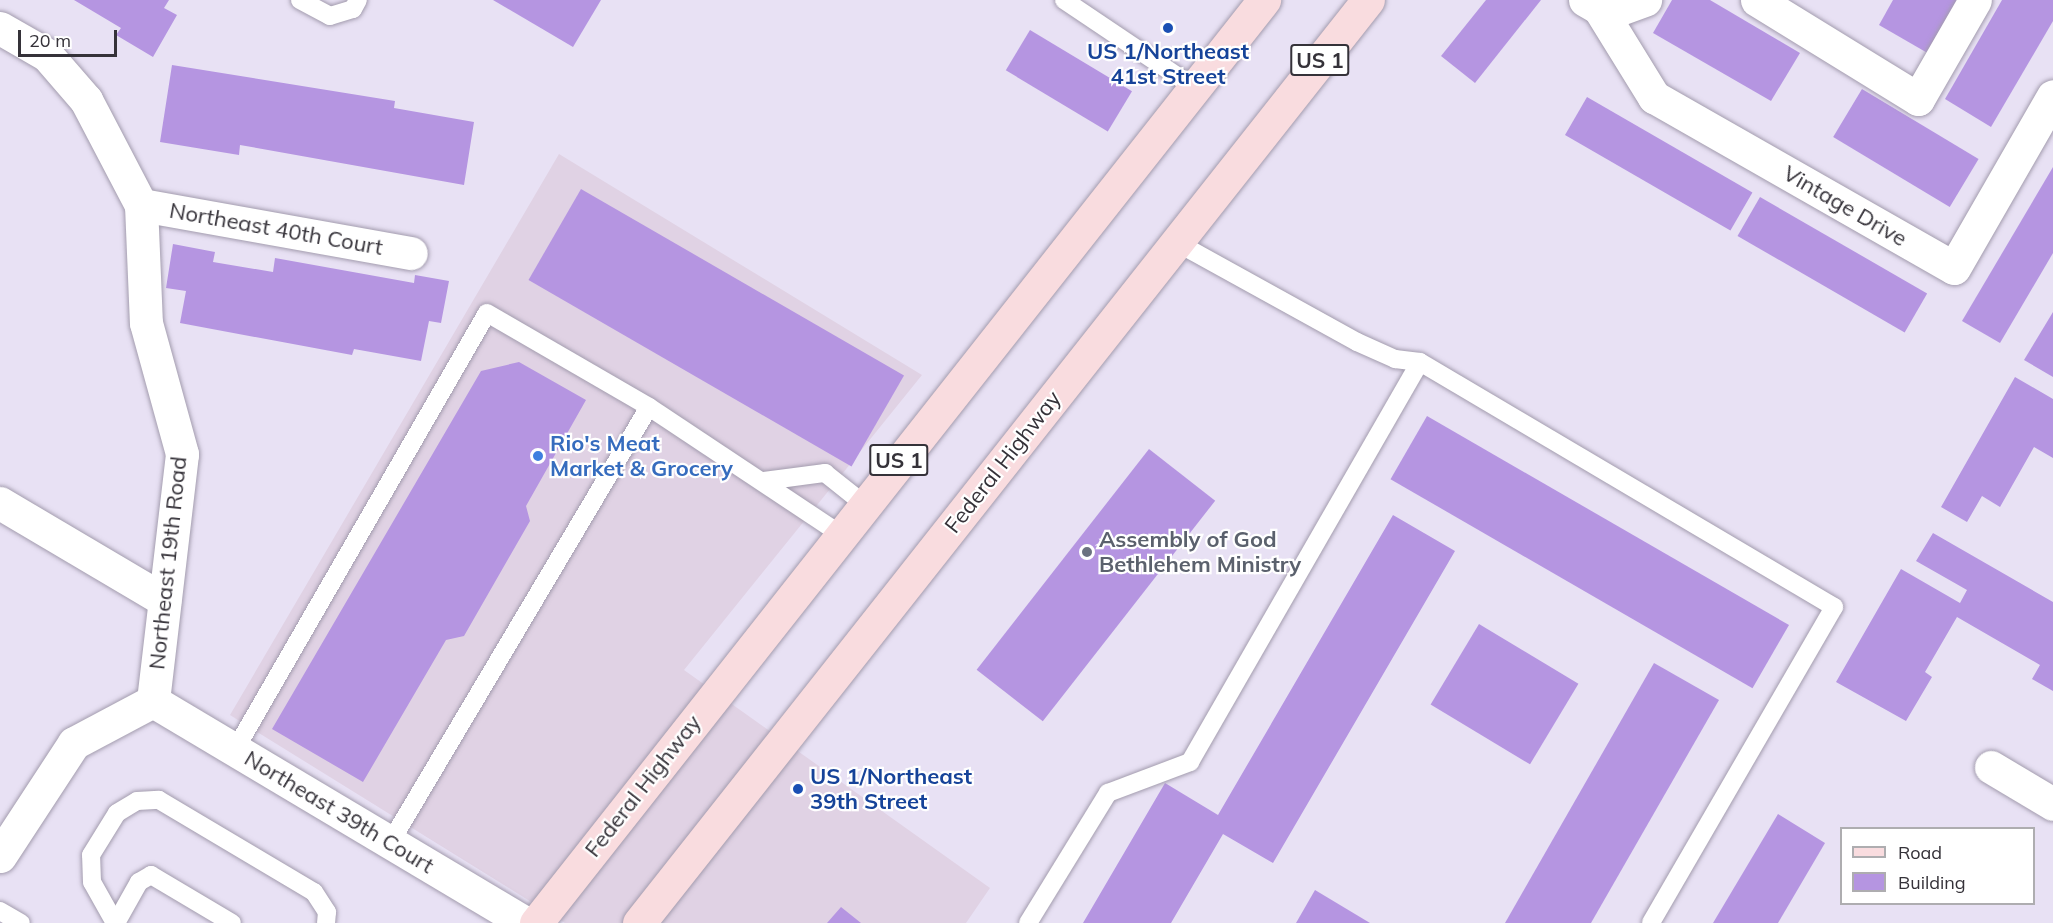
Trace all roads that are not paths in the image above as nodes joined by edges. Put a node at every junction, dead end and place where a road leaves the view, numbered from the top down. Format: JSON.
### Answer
{"nodes":[{"id":1,"x":300,"y":0,"type":"edge"},
{"id":2,"x":358,"y":0,"type":"edge"},
{"id":3,"x":1064,"y":0,"type":"edge"},
{"id":4,"x":1264,"y":0,"type":"edge"},
{"id":5,"x":1368,"y":0,"type":"edge"},
{"id":6,"x":1645,"y":0,"type":"edge"},
{"id":7,"x":1757,"y":0,"type":"edge"},
{"id":8,"x":1975,"y":0,"type":"edge"},
{"id":9,"x":1592,"y":4,"type":"edge"},
{"id":10,"x":0,"y":28,"type":"edge"},
{"id":11,"x":1195,"y":88,"type":"junction"},
{"id":12,"x":2053,"y":96,"type":"edge"},
{"id":13,"x":141,"y":205,"type":"junction"},
{"id":14,"x":1176,"y":242,"type":"junction"},
{"id":15,"x":411,"y":253,"type":"dead end"},
{"id":16,"x":1420,"y":362,"type":"junction"},
{"id":17,"x":649,"y":407,"type":"junction"},
{"id":18,"x":764,"y":482,"type":"junction"},
{"id":19,"x":0,"y":503,"type":"edge"},
{"id":20,"x":864,"y":504,"type":"junction"},
{"id":21,"x":840,"y":534,"type":"junction"},
{"id":22,"x":164,"y":600,"type":"junction"},
{"id":23,"x":153,"y":701,"type":"junction"},
{"id":24,"x":235,"y":750,"type":"junction"},
{"id":25,"x":1991,"y":768,"type":"dead end"},
{"id":26,"x":2053,"y":804,"type":"edge"},
{"id":27,"x":390,"y":843,"type":"junction"},
{"id":28,"x":0,"y":856,"type":"edge"},
{"id":29,"x":0,"y":911,"type":"edge"},
{"id":30,"x":21,"y":923,"type":"edge"},
{"id":31,"x":116,"y":923,"type":"edge"},
{"id":32,"x":232,"y":923,"type":"edge"},
{"id":33,"x":326,"y":923,"type":"edge"},
{"id":34,"x":525,"y":923,"type":"edge"},
{"id":35,"x":536,"y":923,"type":"edge"},
{"id":36,"x":639,"y":923,"type":"edge"},
{"id":37,"x":1028,"y":923,"type":"edge"},
{"id":38,"x":1651,"y":923,"type":"edge"}],
"edges":[{"from":1,"to":2,"type":"lane"},
{"from":3,"to":11,"type":"lane"},
{"from":4,"to":11,"type":"main road","name":"Federal Highway","number":"US 1"},
{"from":5,"to":14,"type":"main road","name":"Federal Highway","number":"US 1"},
{"from":6,"to":9,"type":"street"},
{"from":7,"to":8,"type":"street"},
{"from":9,"to":12,"type":"street","name":"Vintage Drive"},
{"from":10,"to":13,"type":"street"},
{"from":11,"to":20,"type":"main road","name":"Federal Highway","number":"US 1"},
{"from":13,"to":15,"type":"street","name":"Northeast 40th Court"},
{"from":13,"to":22,"type":"street","name":"Northeast 19th Road"},
{"from":14,"to":16,"type":"lane"},
{"from":14,"to":36,"type":"main road","name":"Federal Highway","number":"US 1"},
{"from":16,"to":37,"type":"lane"},
{"from":16,"to":38,"type":"lane"},
{"from":17,"to":18,"type":"lane"},
{"from":17,"to":24,"type":"lane"},
{"from":17,"to":27,"type":"lane"},
{"from":18,"to":20,"type":"lane"},
{"from":18,"to":21,"type":"lane"},
{"from":19,"to":22,"type":"street"},
{"from":20,"to":21,"type":"main road","name":"Federal Highway","number":"US 1"},
{"from":21,"to":35,"type":"main road","name":"Federal Highway","number":"US 1"},
{"from":22,"to":23,"type":"street","name":"Northeast 19th Road"},
{"from":23,"to":24,"type":"street","name":"Northeast 39th Court"},
{"from":23,"to":28,"type":"street","name":"Northeast 19th Road"},
{"from":24,"to":27,"type":"street","name":"Northeast 39th Court"},
{"from":25,"to":26,"type":"street"},
{"from":27,"to":34,"type":"street","name":"Northeast 39th Court"},
{"from":29,"to":30,"type":"lane"},
{"from":31,"to":32,"type":"lane"},
{"from":31,"to":33,"type":"lane"}]}
